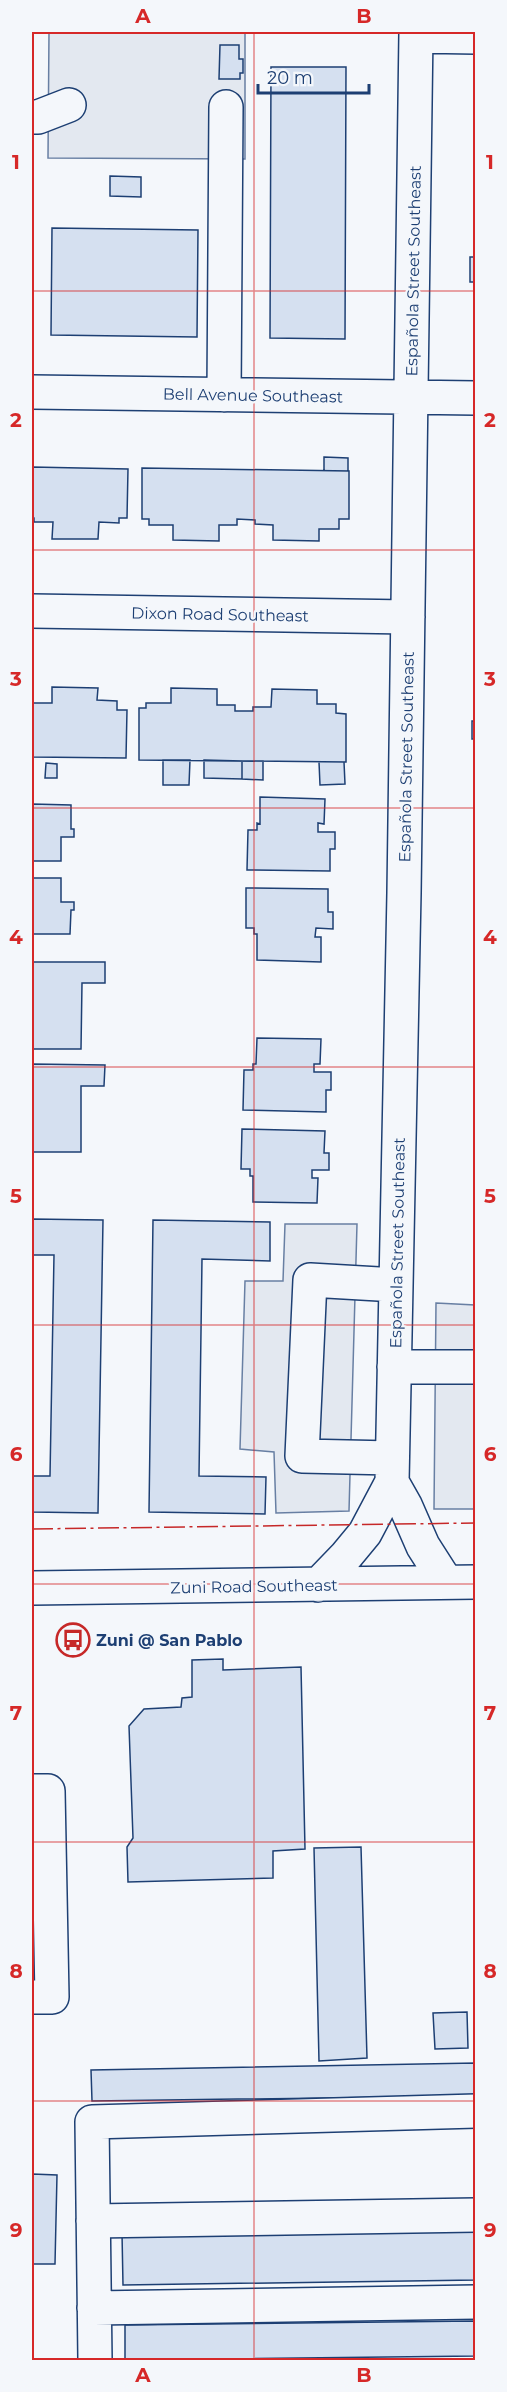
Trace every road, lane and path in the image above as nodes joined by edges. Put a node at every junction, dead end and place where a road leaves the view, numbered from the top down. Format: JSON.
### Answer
{"nodes":[{"id":1,"x":416,"y":34,"type":"edge"},
{"id":2,"x":476,"y":37,"type":"edge"},
{"id":3,"x":69,"y":105,"type":"dead end"},
{"id":4,"x":226,"y":107,"type":"dead end"},
{"id":5,"x":32,"y":117,"type":"edge"},
{"id":6,"x":32,"y":392,"type":"edge"},
{"id":7,"x":224,"y":395,"type":"junction"},
{"id":8,"x":412,"y":397,"type":"junction"},
{"id":9,"x":476,"y":398,"type":"edge"},
{"id":10,"x":32,"y":612,"type":"edge"},
{"id":11,"x":408,"y":617,"type":"junction"},
{"id":12,"x":396,"y":1285,"type":"junction"},
{"id":13,"x":394,"y":1367,"type":"junction"},
{"id":14,"x":476,"y":1367,"type":"edge"},
{"id":15,"x":392,"y":1470,"type":"junction"},
{"id":16,"x":461,"y":1582,"type":"edge"},
{"id":17,"x":318,"y":1585,"type":"junction"},
{"id":18,"x":32,"y":1588,"type":"edge"},
{"id":19,"x":32,"y":1791,"type":"edge"},
{"id":20,"x":32,"y":1997,"type":"edge"},
{"id":21,"x":476,"y":2111,"type":"edge"},
{"id":22,"x":476,"y":2215,"type":"edge"},
{"id":23,"x":93,"y":2221,"type":"junction"},
{"id":24,"x":476,"y":2302,"type":"edge"},
{"id":25,"x":94,"y":2308,"type":"junction"},
{"id":26,"x":94,"y":2361,"type":"edge"}],
"edges":[{"from":1,"to":2,"type":"street"},
{"from":1,"to":8,"type":"street","name":"Española Street Southeast"},
{"from":3,"to":5,"type":"street"},
{"from":4,"to":7,"type":"street"},
{"from":6,"to":7,"type":"street","name":"Bell Avenue Southeast"},
{"from":7,"to":8,"type":"street","name":"Bell Avenue Southeast"},
{"from":8,"to":9,"type":"street","name":"Bell Avenue Southeast"},
{"from":8,"to":11,"type":"street","name":"Española Street Southeast"},
{"from":10,"to":11,"type":"street","name":"Dixon Road Southeast"},
{"from":11,"to":12,"type":"street","name":"Española Street Southeast"},
{"from":12,"to":13,"type":"street","name":"Española Street Southeast"},
{"from":12,"to":15,"type":"street"},
{"from":13,"to":14,"type":"street"},
{"from":13,"to":15,"type":"street","name":"Española Street Southeast"},
{"from":15,"to":16,"type":"street"},
{"from":15,"to":17,"type":"street","name":"Española Street Southeast"},
{"from":16,"to":17,"type":"street","name":"Zuni Road Southeast"},
{"from":17,"to":18,"type":"street","name":"Zuni Road Southeast"},
{"from":19,"to":20,"type":"street"},
{"from":21,"to":23,"type":"street"},
{"from":22,"to":23,"type":"street"},
{"from":23,"to":25,"type":"street"},
{"from":24,"to":25,"type":"street"},
{"from":25,"to":26,"type":"street"}]}
